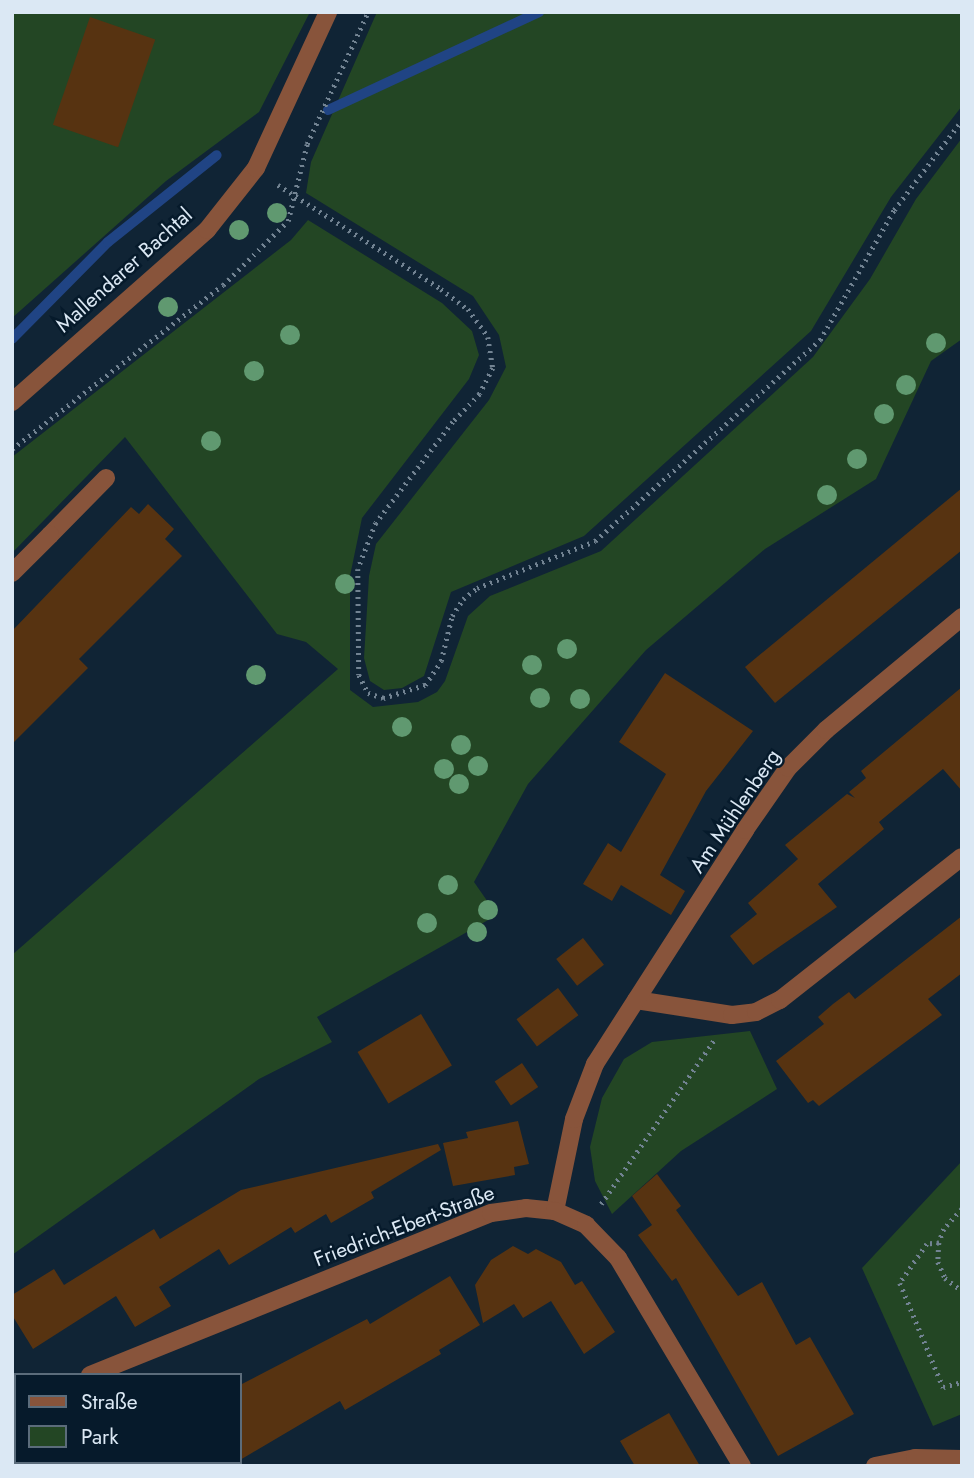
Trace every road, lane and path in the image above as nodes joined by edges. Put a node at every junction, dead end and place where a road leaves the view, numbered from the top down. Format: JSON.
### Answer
{"nodes":[{"id":1,"x":328,"y":12,"type":"edge"},
{"id":2,"x":369,"y":12,"type":"edge"},
{"id":3,"x":962,"y":120,"type":"edge"},
{"id":4,"x":294,"y":198,"type":"junction"},
{"id":5,"x":12,"y":402,"type":"edge"},
{"id":6,"x":12,"y":449,"type":"edge"},
{"id":7,"x":106,"y":478,"type":"dead end"},
{"id":8,"x":12,"y":573,"type":"edge"},
{"id":9,"x":962,"y":617,"type":"edge"},
{"id":10,"x":962,"y":857,"type":"edge"},
{"id":11,"x":636,"y":1000,"type":"junction"},
{"id":12,"x":732,"y":1015,"type":"junction"},
{"id":13,"x":962,"y":1209,"type":"edge"},
{"id":14,"x":555,"y":1211,"type":"junction"},
{"id":15,"x":586,"y":1225,"type":"junction"},
{"id":16,"x":939,"y":1243,"type":"junction"},
{"id":17,"x":962,"y":1291,"type":"edge"},
{"id":18,"x":95,"y":1373,"type":"edge"},
{"id":19,"x":962,"y":1381,"type":"edge"},
{"id":20,"x":962,"y":1459,"type":"edge"},
{"id":21,"x":742,"y":1466,"type":"edge"},
{"id":22,"x":875,"y":1466,"type":"edge"}],
"edges":[{"from":1,"to":5,"type":"street","name":"Mallendarer Bachtal"},
{"from":2,"to":4,"type":"path"},
{"from":3,"to":4,"type":"path"},
{"from":4,"to":6,"type":"path"},
{"from":7,"to":8,"type":"street"},
{"from":9,"to":11,"type":"street","name":"Am Mühlenberg"},
{"from":10,"to":12,"type":"street"},
{"from":11,"to":12,"type":"street"},
{"from":11,"to":14,"type":"street","name":"Am Mühlenberg"},
{"from":12,"to":15,"type":"path"},
{"from":13,"to":16,"type":"path"},
{"from":14,"to":15,"type":"street","name":"Friedrich-Ebert-Straße"},
{"from":14,"to":18,"type":"street","name":"Friedrich-Ebert-Straße"},
{"from":15,"to":21,"type":"street","name":"Friedrich-Ebert-Straße"},
{"from":16,"to":17,"type":"path"},
{"from":16,"to":19,"type":"path"},
{"from":20,"to":22,"type":"street"}]}
